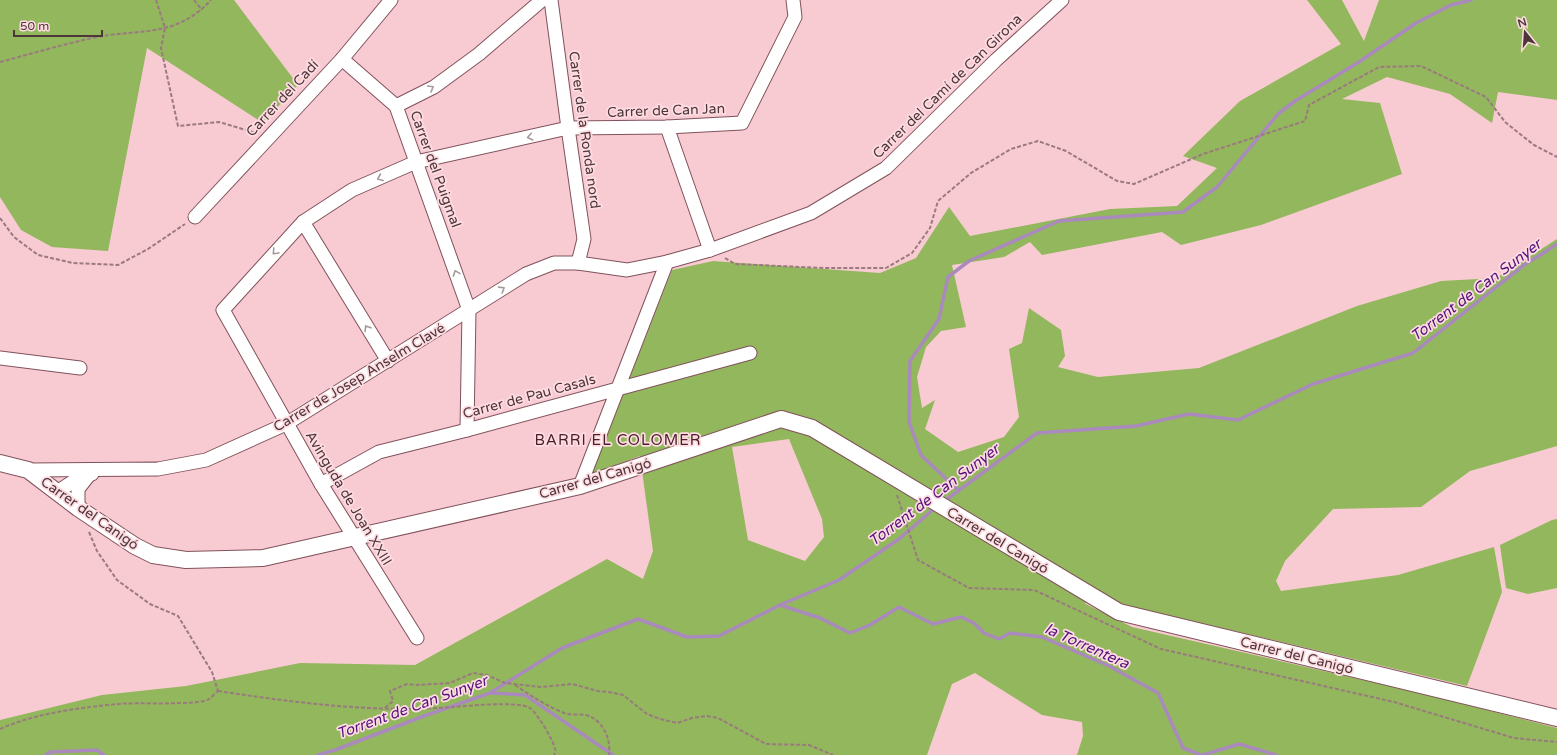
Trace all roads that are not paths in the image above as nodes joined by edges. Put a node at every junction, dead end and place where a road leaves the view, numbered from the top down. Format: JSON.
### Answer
{"nodes":[{"id":1,"x":391,"y":0,"type":"edge"},
{"id":2,"x":542,"y":0,"type":"edge"},
{"id":3,"x":551,"y":0,"type":"edge"},
{"id":4,"x":792,"y":0,"type":"edge"},
{"id":5,"x":1062,"y":0,"type":"edge"},
{"id":6,"x":342,"y":58,"type":"junction"},
{"id":7,"x":396,"y":106,"type":"junction"},
{"id":8,"x":667,"y":127,"type":"junction"},
{"id":9,"x":568,"y":128,"type":"junction"},
{"id":10,"x":416,"y":162,"type":"junction"},
{"id":11,"x":195,"y":217,"type":"road end"},
{"id":12,"x":303,"y":222,"type":"junction"},
{"id":13,"x":710,"y":250,"type":"junction"},
{"id":14,"x":667,"y":262,"type":"junction"},
{"id":15,"x":578,"y":263,"type":"junction"},
{"id":16,"x":223,"y":310,"type":"joint"},
{"id":17,"x":469,"y":310,"type":"junction"},
{"id":18,"x":750,"y":353,"type":"dead end"},
{"id":19,"x":0,"y":358,"type":"edge"},
{"id":20,"x":388,"y":361,"type":"junction"},
{"id":21,"x":80,"y":368,"type":"dead end"},
{"id":22,"x":618,"y":389,"type":"junction"},
{"id":23,"x":286,"y":424,"type":"junction"},
{"id":24,"x":467,"y":430,"type":"junction"},
{"id":25,"x":0,"y":463,"type":"edge"},
{"id":26,"x":28,"y":470,"type":"junction"},
{"id":27,"x":70,"y":470,"type":"junction"},
{"id":28,"x":108,"y":471,"type":"junction"},
{"id":29,"x":90,"y":475,"type":"junction"},
{"id":30,"x":321,"y":484,"type":"junction"},
{"id":31,"x":580,"y":486,"type":"junction"},
{"id":32,"x":54,"y":489,"type":"junction"},
{"id":33,"x":78,"y":508,"type":"junction"},
{"id":34,"x":354,"y":537,"type":"junction"},
{"id":35,"x":417,"y":638,"type":"dead end"},
{"id":36,"x":1557,"y":718,"type":"edge"}],
"edges":[{"from":1,"to":6,"type":"street","name":"Carrer del Cadí"},
{"from":7,"to":2,"type":"street","one_way":true},
{"from":3,"to":9,"type":"street","name":"Carrer de la Ronda nord"},
{"from":4,"to":8,"type":"street","name":"Carrer de Can Jan"},
{"from":5,"to":13,"type":"street","name":"Carrer del Camí de Can Girona"},
{"from":6,"to":7,"type":"street","name":"Carrer del Puigmal"},
{"from":6,"to":11,"type":"street","name":"Carrer del Cadí"},
{"from":7,"to":10,"type":"street","name":"Carrer del Puigmal"},
{"from":8,"to":9,"type":"street","name":"Carrer de Can Jan"},
{"from":8,"to":13,"type":"street"},
{"from":9,"to":10,"type":"street","name":"Carrer de Can Jan","one_way":true},
{"from":9,"to":15,"type":"street","name":"Carrer de la Ronda nord"},
{"from":10,"to":12,"type":"street","name":"Carrer de Can Jan","one_way":true},
{"from":17,"to":10,"type":"street","name":"Carrer del Puigmal","one_way":true},
{"from":12,"to":16,"type":"street","name":"Carrer de Can Jan","one_way":true},
{"from":20,"to":12,"type":"street","one_way":true},
{"from":13,"to":14,"type":"street","name":"Carrer del Camí de Can Girona"},
{"from":14,"to":15,"type":"street","name":"Carrer del Camí de Can Girona"},
{"from":14,"to":22,"type":"street"},
{"from":17,"to":15,"type":"street","name":"Carrer de Josep Anselm Clavé","one_way":true},
{"from":16,"to":23,"type":"street","name":"Avinguda de Joan XXIII"},
{"from":17,"to":20,"type":"street","name":"Carrer de Josep Anselm Clavé"},
{"from":17,"to":24,"type":"street"},
{"from":18,"to":22,"type":"street","name":"Carrer de Pau Casals"},
{"from":19,"to":21,"type":"street"},
{"from":20,"to":23,"type":"street","name":"Carrer de Josep Anselm Clavé"},
{"from":22,"to":24,"type":"street","name":"Carrer de Pau Casals"},
{"from":22,"to":31,"type":"street"},
{"from":23,"to":28,"type":"street","name":"Carrer de Josep Anselm Clavé"},
{"from":23,"to":30,"type":"street","name":"Avinguda de Joan XXIII"},
{"from":24,"to":30,"type":"street","name":"Carrer de Pau Casals"},
{"from":25,"to":26,"type":"street","name":"Carrer de Josep Anselm Clavé"},
{"from":26,"to":27,"type":"street","name":"Carrer de Josep Anselm Clavé"},
{"from":26,"to":32,"type":"street","name":"Carrer del Canigó"},
{"from":27,"to":28,"type":"street","name":"Carrer de Josep Anselm Clavé"},
{"from":27,"to":32,"type":"street"},
{"from":28,"to":29,"type":"street","name":"Carrer de Josep Anselm Clavé"},
{"from":29,"to":32,"type":"street","name":"Carrer de Josep Anselm Clavé"},
{"from":29,"to":33,"type":"street"},
{"from":30,"to":34,"type":"street","name":"Avinguda de Joan XXIII"},
{"from":31,"to":34,"type":"street","name":"Carrer del Canigó"},
{"from":31,"to":36,"type":"street","name":"Carrer del Canigó"},
{"from":32,"to":33,"type":"street","name":"Carrer del Canigó"},
{"from":33,"to":34,"type":"street","name":"Carrer del Canigó"},
{"from":34,"to":35,"type":"street","name":"Avinguda de Joan XXIII"}]}
